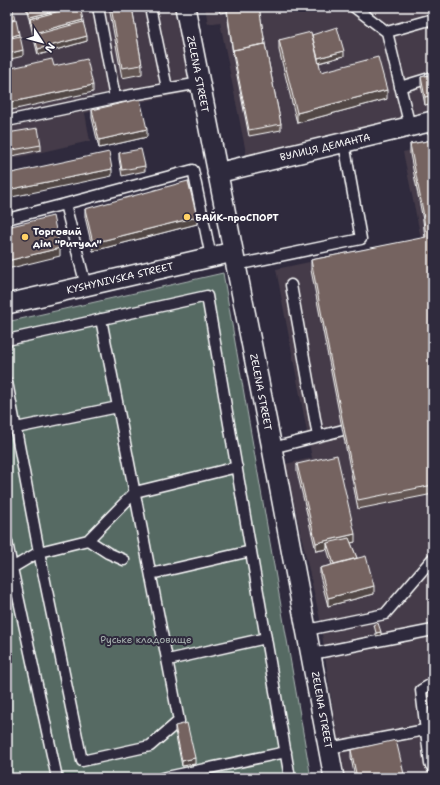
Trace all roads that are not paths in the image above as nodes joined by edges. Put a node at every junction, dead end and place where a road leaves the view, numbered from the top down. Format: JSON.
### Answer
{"nodes":[{"id":1,"x":98,"y":7,"type":"edge"},
{"id":2,"x":150,"y":7,"type":"edge"},
{"id":3,"x":185,"y":7,"type":"edge"},
{"id":4,"x":354,"y":7,"type":"edge"},
{"id":5,"x":433,"y":19,"type":"edge"},
{"id":6,"x":387,"y":32,"type":"junction"},
{"id":7,"x":433,"y":77,"type":"edge"},
{"id":8,"x":200,"y":83,"type":"junction"},
{"id":9,"x":400,"y":87,"type":"junction"},
{"id":10,"x":167,"y":88,"type":"junction"},
{"id":11,"x":114,"y":98,"type":"junction"},
{"id":12,"x":7,"y":121,"type":"edge"},
{"id":13,"x":433,"y":121,"type":"edge"},
{"id":14,"x":410,"y":127,"type":"junction"},
{"id":15,"x":344,"y":143,"type":"junction"},
{"id":16,"x":217,"y":173,"type":"junction"},
{"id":17,"x":65,"y":204,"type":"junction"},
{"id":18,"x":7,"y":219,"type":"edge"},
{"id":19,"x":210,"y":257,"type":"junction"},
{"id":20,"x":234,"y":258,"type":"junction"},
{"id":21,"x":291,"y":284,"type":"dead end"},
{"id":22,"x":86,"y":286,"type":"junction"},
{"id":23,"x":7,"y":304,"type":"edge"},
{"id":24,"x":101,"y":319,"type":"junction"},
{"id":25,"x":7,"y":340,"type":"edge"},
{"id":26,"x":7,"y":382,"type":"edge"},
{"id":27,"x":118,"y":407,"type":"junction"},
{"id":28,"x":16,"y":428,"type":"junction"},
{"id":29,"x":342,"y":430,"type":"edge"},
{"id":30,"x":318,"y":436,"type":"junction"},
{"id":31,"x":272,"y":448,"type":"junction"},
{"id":32,"x":237,"y":467,"type":"junction"},
{"id":33,"x":135,"y":492,"type":"junction"},
{"id":34,"x":88,"y":540,"type":"junction"},
{"id":35,"x":7,"y":542,"type":"edge"},
{"id":36,"x":251,"y":550,"type":"junction"},
{"id":37,"x":38,"y":552,"type":"junction"},
{"id":38,"x":433,"y":558,"type":"edge"},
{"id":39,"x":124,"y":560,"type":"dead end"},
{"id":40,"x":10,"y":569,"type":"edge"},
{"id":41,"x":151,"y":574,"type":"junction"},
{"id":42,"x":307,"y":630,"type":"junction"},
{"id":43,"x":433,"y":630,"type":"edge"},
{"id":44,"x":266,"y":638,"type":"junction"},
{"id":45,"x":312,"y":654,"type":"junction"},
{"id":46,"x":168,"y":660,"type":"junction"},
{"id":47,"x":433,"y":683,"type":"edge"},
{"id":48,"x":425,"y":730,"type":"junction"},
{"id":49,"x":329,"y":748,"type":"junction"},
{"id":50,"x":286,"y":752,"type":"junction"},
{"id":51,"x":433,"y":768,"type":"edge"},
{"id":52,"x":181,"y":776,"type":"edge"},
{"id":53,"x":57,"y":778,"type":"edge"},
{"id":54,"x":162,"y":778,"type":"edge"},
{"id":55,"x":290,"y":778,"type":"edge"},
{"id":56,"x":334,"y":778,"type":"edge"}],
"edges":[{"from":1,"to":11,"type":"lane"},
{"from":2,"to":10,"type":"lane"},
{"from":3,"to":8,"type":"street","name":"ZELENA STREET"},
{"from":4,"to":6,"type":"lane"},
{"from":5,"to":6,"type":"lane"},
{"from":6,"to":9,"type":"lane"},
{"from":7,"to":9,"type":"lane"},
{"from":8,"to":10,"type":"lane"},
{"from":8,"to":16,"type":"street","name":"ZELENA STREET"},
{"from":9,"to":14,"type":"lane"},
{"from":10,"to":11,"type":"lane"},
{"from":11,"to":12,"type":"lane"},
{"from":13,"to":14,"type":"street","name":"ВУЛИЦЯ ДЕМАНТА"},
{"from":14,"to":15,"type":"street","name":"ВУЛИЦЯ ДЕМАНТА"},
{"from":15,"to":16,"type":"street","name":"ВУЛИЦЯ ДЕМАНТА"},
{"from":15,"to":20,"type":"lane"},
{"from":16,"to":20,"type":"street","name":"ZELENA STREET"},
{"from":17,"to":18,"type":"lane"},
{"from":17,"to":19,"type":"lane"},
{"from":17,"to":22,"type":"lane"},
{"from":19,"to":20,"type":"street","name":"KYSHYNIVSKA STREET"},
{"from":19,"to":22,"type":"street","name":"KYSHYNIVSKA STREET"},
{"from":20,"to":31,"type":"street","name":"ZELENA STREET"},
{"from":21,"to":30,"type":"lane"},
{"from":22,"to":23,"type":"street","name":"KYSHYNIVSKA STREET"},
{"from":24,"to":25,"type":"lane"},
{"from":24,"to":27,"type":"lane"},
{"from":24,"to":32,"type":"lane"},
{"from":26,"to":28,"type":"lane"},
{"from":27,"to":28,"type":"lane"},
{"from":27,"to":33,"type":"lane"},
{"from":28,"to":37,"type":"lane"},
{"from":29,"to":30,"type":"lane"},
{"from":30,"to":31,"type":"lane"},
{"from":31,"to":42,"type":"street","name":"ZELENA STREET"},
{"from":32,"to":33,"type":"lane"},
{"from":32,"to":36,"type":"lane"},
{"from":33,"to":34,"type":"lane"},
{"from":33,"to":41,"type":"lane"},
{"from":34,"to":37,"type":"lane"},
{"from":34,"to":39,"type":"lane"},
{"from":35,"to":40,"type":"lane"},
{"from":36,"to":41,"type":"lane"},
{"from":36,"to":44,"type":"lane"},
{"from":37,"to":40,"type":"lane"},
{"from":37,"to":46,"type":"lane"},
{"from":38,"to":42,"type":"lane"},
{"from":40,"to":53,"type":"lane"},
{"from":41,"to":46,"type":"lane"},
{"from":42,"to":45,"type":"street","name":"ZELENA STREET"},
{"from":43,"to":45,"type":"lane"},
{"from":44,"to":46,"type":"lane"},
{"from":44,"to":50,"type":"lane"},
{"from":45,"to":49,"type":"street","name":"ZELENA STREET"},
{"from":47,"to":48,"type":"lane"},
{"from":48,"to":49,"type":"lane"},
{"from":48,"to":51,"type":"lane"},
{"from":49,"to":56,"type":"street","name":"ZELENA STREET"},
{"from":50,"to":52,"type":"lane"},
{"from":50,"to":55,"type":"lane"},
{"from":52,"to":54,"type":"lane"}]}
